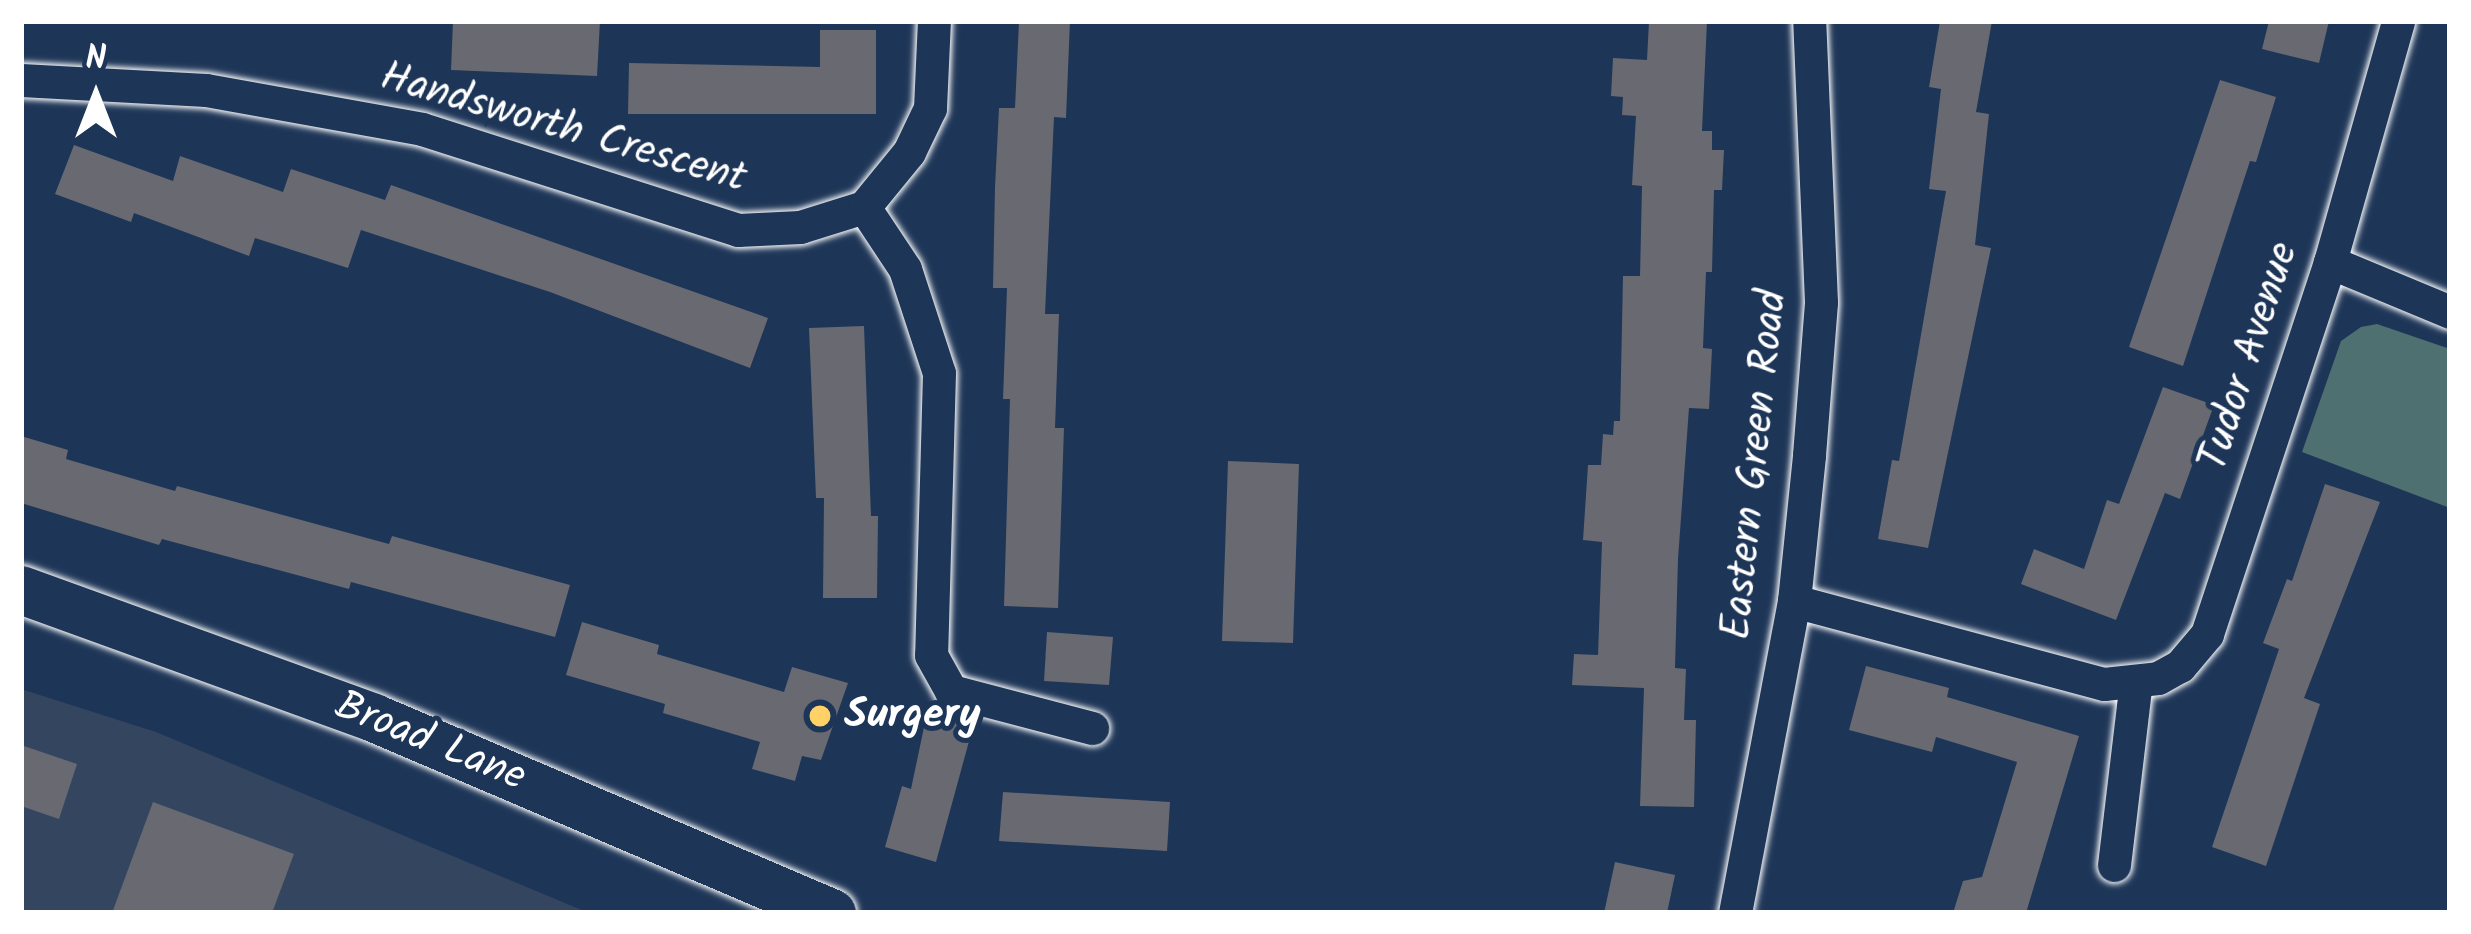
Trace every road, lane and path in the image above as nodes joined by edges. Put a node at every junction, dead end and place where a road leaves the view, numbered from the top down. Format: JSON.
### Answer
{"nodes":[{"id":1,"x":934,"y":21,"type":"edge"},
{"id":2,"x":1809,"y":21,"type":"edge"},
{"id":3,"x":2398,"y":21,"type":"edge"},
{"id":4,"x":21,"y":80,"type":"edge"},
{"id":5,"x":863,"y":207,"type":"junction"},
{"id":6,"x":2330,"y":262,"type":"junction"},
{"id":7,"x":2450,"y":312,"type":"edge"},
{"id":8,"x":21,"y":590,"type":"edge"},
{"id":9,"x":1794,"y":601,"type":"junction"},
{"id":10,"x":2136,"y":681,"type":"junction"},
{"id":11,"x":1092,"y":728,"type":"dead end"},
{"id":12,"x":2114,"y":865,"type":"dead end"},
{"id":13,"x":832,"y":913,"type":"edge"},
{"id":14,"x":1735,"y":913,"type":"edge"}],
"edges":[{"from":1,"to":5,"type":"street"},
{"from":2,"to":9,"type":"street","name":"Eastern Green Road"},
{"from":3,"to":6,"type":"street","name":"Tudor Avenue"},
{"from":4,"to":5,"type":"street","name":"Handsworth Crescent"},
{"from":5,"to":11,"type":"street"},
{"from":6,"to":7,"type":"street"},
{"from":6,"to":10,"type":"street","name":"Tudor Avenue"},
{"from":8,"to":13,"type":"street","name":"Broad Lane"},
{"from":9,"to":10,"type":"street","name":"Tudor Avenue"},
{"from":9,"to":14,"type":"street","name":"Eastern Green Road"},
{"from":10,"to":12,"type":"street"}]}
